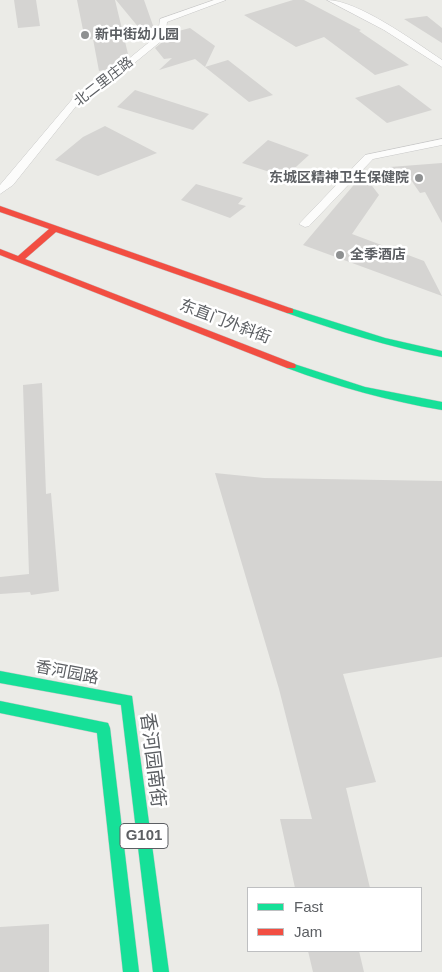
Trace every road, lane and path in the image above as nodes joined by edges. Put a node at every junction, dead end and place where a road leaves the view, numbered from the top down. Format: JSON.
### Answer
{"nodes":[{"id":1,"x":222,"y":0,"type":"edge"},
{"id":2,"x":331,"y":0,"type":"edge"},
{"id":3,"x":442,"y":64,"type":"edge"},
{"id":4,"x":442,"y":142,"type":"edge"},
{"id":5,"x":0,"y":191,"type":"edge"},
{"id":6,"x":0,"y":209,"type":"edge"},
{"id":7,"x":305,"y":224,"type":"dead end"},
{"id":8,"x":54,"y":229,"type":"junction"},
{"id":9,"x":0,"y":252,"type":"edge"},
{"id":10,"x":18,"y":260,"type":"junction"},
{"id":11,"x":442,"y":354,"type":"edge"},
{"id":12,"x":442,"y":406,"type":"edge"},
{"id":13,"x":0,"y":677,"type":"edge"},
{"id":14,"x":127,"y":700,"type":"joint"},
{"id":15,"x":0,"y":707,"type":"edge"},
{"id":16,"x":132,"y":972,"type":"edge"},
{"id":17,"x":161,"y":972,"type":"edge"}],
"edges":[{"from":1,"to":5,"type":"street","name":"北二里庄路"},
{"from":2,"to":3,"type":"street"},
{"from":4,"to":7,"type":"street"},
{"from":6,"to":8,"type":"main road","name":"东直门外斜街"},
{"from":8,"to":10,"type":"main road"},
{"from":8,"to":11,"type":"main road","name":"东直门外斜街"},
{"from":9,"to":10,"type":"main road","name":"东直门外斜街"},
{"from":10,"to":12,"type":"main road","name":"东直门外斜街"},
{"from":13,"to":14,"type":"main road","name":"香河园路","number":"G101"},
{"from":14,"to":17,"type":"main road","name":"香河园南街","number":"G101"},
{"from":15,"to":16,"type":"main road","number":"G101"}]}
